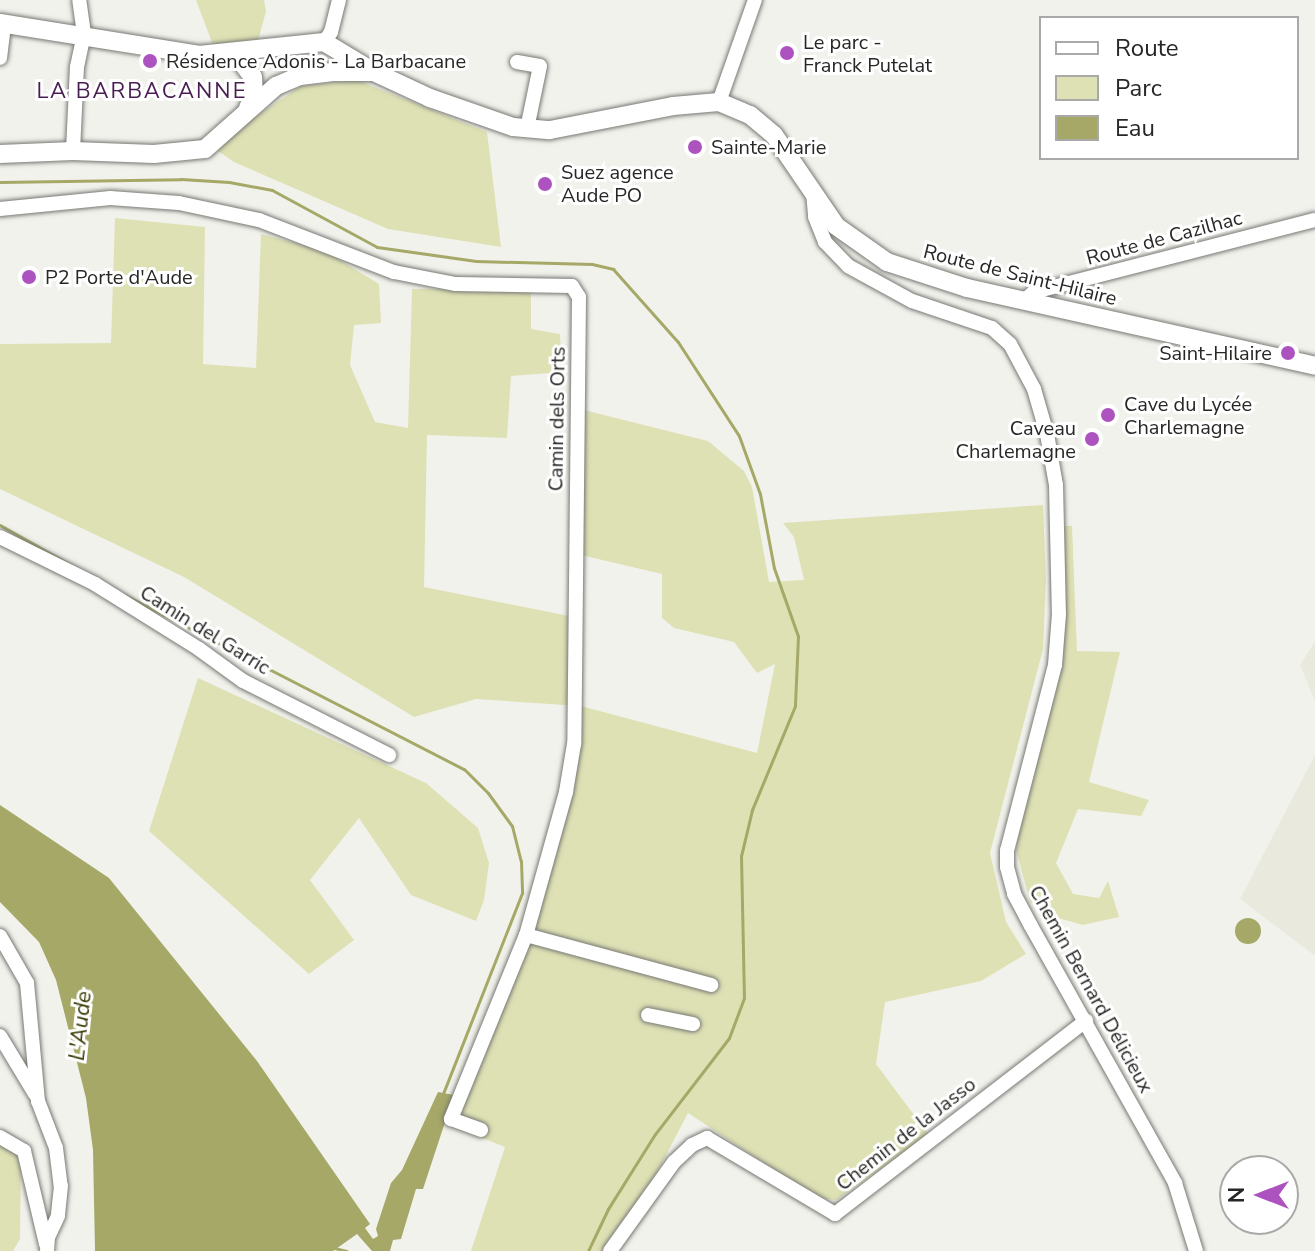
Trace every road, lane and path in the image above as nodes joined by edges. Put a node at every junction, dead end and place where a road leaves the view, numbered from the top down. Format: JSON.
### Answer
{"nodes":[{"id":1,"x":79,"y":0,"type":"edge"},
{"id":2,"x":339,"y":0,"type":"edge"},
{"id":3,"x":755,"y":0,"type":"edge"},
{"id":4,"x":2,"y":23,"type":"edge"},
{"id":5,"x":84,"y":34,"type":"junction"},
{"id":6,"x":324,"y":42,"type":"junction"},
{"id":7,"x":227,"y":53,"type":"junction"},
{"id":8,"x":0,"y":58,"type":"edge"},
{"id":9,"x":517,"y":62,"type":"dead end"},
{"id":10,"x":351,"y":72,"type":"junction"},
{"id":11,"x":374,"y":72,"type":"junction"},
{"id":12,"x":300,"y":76,"type":"junction"},
{"id":13,"x":719,"y":102,"type":"junction"},
{"id":14,"x":248,"y":108,"type":"junction"},
{"id":15,"x":527,"y":129,"type":"junction"},
{"id":16,"x":73,"y":151,"type":"junction"},
{"id":17,"x":0,"y":154,"type":"edge"},
{"id":18,"x":813,"y":192,"type":"junction"},
{"id":19,"x":0,"y":209,"type":"edge"},
{"id":20,"x":1315,"y":220,"type":"edge"},
{"id":21,"x":1025,"y":300,"type":"junction"},
{"id":22,"x":1315,"y":366,"type":"edge"},
{"id":23,"x":0,"y":537,"type":"edge"},
{"id":24,"x":389,"y":755,"type":"dead end"},
{"id":25,"x":526,"y":935,"type":"junction"},
{"id":26,"x":0,"y":936,"type":"edge"},
{"id":27,"x":711,"y":985,"type":"dead end"},
{"id":28,"x":648,"y":1015,"type":"dead end"},
{"id":29,"x":1086,"y":1021,"type":"junction"},
{"id":30,"x":693,"y":1024,"type":"dead end"},
{"id":31,"x":31,"y":1035,"type":"junction"},
{"id":32,"x":4,"y":1040,"type":"edge"},
{"id":33,"x":38,"y":1101,"type":"junction"},
{"id":34,"x":481,"y":1130,"type":"dead end"},
{"id":35,"x":0,"y":1137,"type":"edge"},
{"id":36,"x":47,"y":1248,"type":"edge"},
{"id":37,"x":610,"y":1251,"type":"edge"},
{"id":38,"x":1196,"y":1251,"type":"edge"}],
"edges":[{"from":1,"to":5,"type":"street"},
{"from":2,"to":6,"type":"street"},
{"from":3,"to":13,"type":"street"},
{"from":4,"to":5,"type":"main road"},
{"from":4,"to":8,"type":"street"},
{"from":5,"to":7,"type":"main road"},
{"from":5,"to":16,"type":"street"},
{"from":6,"to":7,"type":"main road"},
{"from":6,"to":10,"type":"main road"},
{"from":6,"to":11,"type":"main road"},
{"from":6,"to":12,"type":"main road"},
{"from":7,"to":14,"type":"main road"},
{"from":9,"to":15,"type":"street"},
{"from":10,"to":11,"type":"main road"},
{"from":10,"to":12,"type":"main road"},
{"from":11,"to":15,"type":"main road"},
{"from":12,"to":14,"type":"main road"},
{"from":13,"to":15,"type":"main road"},
{"from":13,"to":18,"type":"main road","name":"Route de Saint-Hilaire"},
{"from":14,"to":16,"type":"main road"},
{"from":16,"to":17,"type":"main road"},
{"from":18,"to":21,"type":"main road","name":"Route de Saint-Hilaire"},
{"from":18,"to":29,"type":"street","name":"Chemin Bernard Délicieux"},
{"from":19,"to":25,"type":"street","name":"Camin dels Orts"},
{"from":20,"to":21,"type":"street","name":"Route de Cazilhac"},
{"from":21,"to":22,"type":"main road","name":"Route de Saint-Hilaire"},
{"from":23,"to":24,"type":"street","name":"Camin del Garric"},
{"from":25,"to":27,"type":"street"},
{"from":25,"to":34,"type":"street","name":"Camin dels Orts"},
{"from":26,"to":31,"type":"street"},
{"from":28,"to":30,"type":"street"},
{"from":29,"to":37,"type":"street","name":"Chemin de la Jasso"},
{"from":29,"to":38,"type":"street","name":"Chemin Bernard Délicieux"},
{"from":31,"to":32,"type":"street"},
{"from":31,"to":33,"type":"street"},
{"from":32,"to":33,"type":"street"},
{"from":33,"to":36,"type":"street"},
{"from":35,"to":36,"type":"street"}]}
